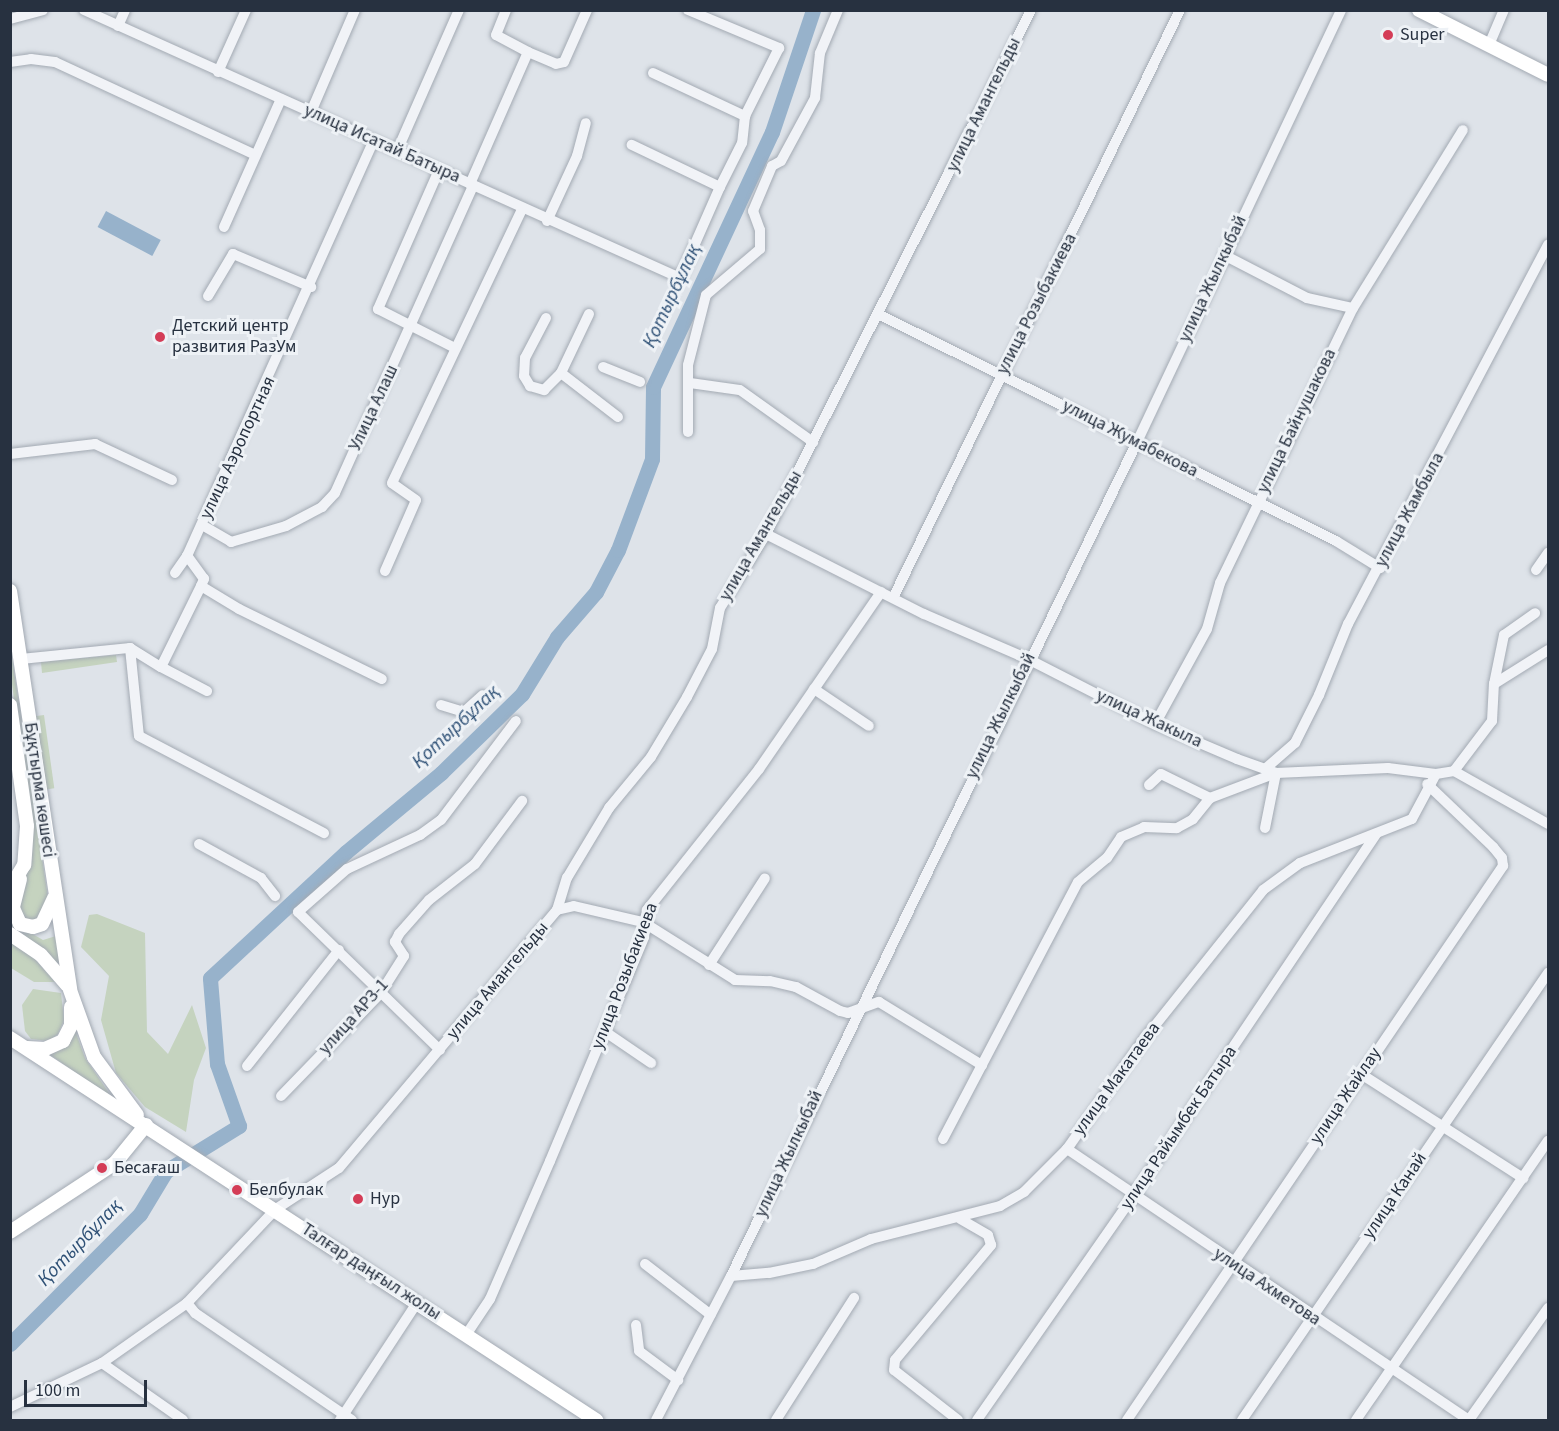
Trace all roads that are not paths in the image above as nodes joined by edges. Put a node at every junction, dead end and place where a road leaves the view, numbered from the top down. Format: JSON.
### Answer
{"nodes":[{"id":1,"x":43,"y":10,"type":"edge"},
{"id":2,"x":84,"y":10,"type":"edge"},
{"id":3,"x":125,"y":10,"type":"edge"},
{"id":4,"x":246,"y":10,"type":"edge"},
{"id":5,"x":355,"y":10,"type":"edge"},
{"id":6,"x":459,"y":10,"type":"edge"},
{"id":7,"x":506,"y":10,"type":"edge"},
{"id":8,"x":587,"y":10,"type":"edge"},
{"id":9,"x":688,"y":10,"type":"edge"},
{"id":10,"x":838,"y":10,"type":"edge"},
{"id":11,"x":1031,"y":10,"type":"edge"},
{"id":12,"x":1180,"y":10,"type":"edge"},
{"id":13,"x":1341,"y":10,"type":"edge"},
{"id":14,"x":1419,"y":10,"type":"edge"},
{"id":15,"x":1504,"y":10,"type":"edge"},
{"id":16,"x":10,"y":19,"type":"edge"},
{"id":17,"x":117,"y":26,"type":"junction"},
{"id":18,"x":1488,"y":45,"type":"junction"},
{"id":19,"x":528,"y":52,"type":"junction"},
{"id":20,"x":10,"y":62,"type":"edge"},
{"id":21,"x":219,"y":72,"type":"junction"},
{"id":22,"x":653,"y":73,"type":"dead end"},
{"id":23,"x":1548,"y":75,"type":"edge"},
{"id":24,"x":281,"y":99,"type":"junction"},
{"id":25,"x":311,"y":112,"type":"junction"},
{"id":26,"x":745,"y":116,"type":"junction"},
{"id":27,"x":585,"y":123,"type":"dead end"},
{"id":28,"x":1463,"y":130,"type":"dead end"},
{"id":29,"x":374,"y":140,"type":"junction"},
{"id":30,"x":632,"y":145,"type":"dead end"},
{"id":31,"x":397,"y":151,"type":"junction"},
{"id":32,"x":255,"y":155,"type":"junction"},
{"id":33,"x":439,"y":170,"type":"junction"},
{"id":34,"x":471,"y":185,"type":"junction"},
{"id":35,"x":720,"y":187,"type":"junction"},
{"id":36,"x":522,"y":209,"type":"junction"},
{"id":37,"x":548,"y":221,"type":"junction"},
{"id":38,"x":224,"y":227,"type":"dead end"},
{"id":39,"x":1548,"y":244,"type":"edge"},
{"id":40,"x":1224,"y":255,"type":"junction"},
{"id":41,"x":311,"y":287,"type":"junction"},
{"id":42,"x":208,"y":296,"type":"dead end"},
{"id":43,"x":1353,"y":308,"type":"junction"},
{"id":44,"x":589,"y":314,"type":"dead end"},
{"id":45,"x":878,"y":314,"type":"junction"},
{"id":46,"x":546,"y":318,"type":"dead end"},
{"id":47,"x":411,"y":328,"type":"junction"},
{"id":48,"x":455,"y":348,"type":"junction"},
{"id":49,"x":603,"y":367,"type":"dead end"},
{"id":50,"x":561,"y":373,"type":"junction"},
{"id":51,"x":1002,"y":373,"type":"junction"},
{"id":52,"x":640,"y":382,"type":"dead end"},
{"id":53,"x":690,"y":383,"type":"junction"},
{"id":54,"x":618,"y":417,"type":"dead end"},
{"id":55,"x":688,"y":432,"type":"dead end"},
{"id":56,"x":813,"y":442,"type":"junction"},
{"id":57,"x":1136,"y":444,"type":"junction"},
{"id":58,"x":10,"y":454,"type":"edge"},
{"id":59,"x":172,"y":480,"type":"dead end"},
{"id":60,"x":1257,"y":503,"type":"junction"},
{"id":61,"x":202,"y":525,"type":"junction"},
{"id":62,"x":766,"y":534,"type":"junction"},
{"id":63,"x":1548,"y":553,"type":"edge"},
{"id":64,"x":187,"y":556,"type":"junction"},
{"id":65,"x":1380,"y":568,"type":"junction"},
{"id":66,"x":1536,"y":570,"type":"dead end"},
{"id":67,"x":385,"y":571,"type":"dead end"},
{"id":68,"x":175,"y":573,"type":"dead end"},
{"id":69,"x":201,"y":586,"type":"junction"},
{"id":70,"x":10,"y":591,"type":"edge"},
{"id":71,"x":881,"y":592,"type":"junction"},
{"id":72,"x":892,"y":598,"type":"junction"},
{"id":73,"x":1535,"y":613,"type":"dead end"},
{"id":74,"x":130,"y":648,"type":"junction"},
{"id":75,"x":1548,"y":650,"type":"edge"},
{"id":76,"x":21,"y":659,"type":"junction"},
{"id":77,"x":1029,"y":659,"type":"junction"},
{"id":78,"x":161,"y":667,"type":"junction"},
{"id":79,"x":382,"y":679,"type":"dead end"},
{"id":80,"x":1494,"y":684,"type":"junction"},
{"id":81,"x":814,"y":690,"type":"junction"},
{"id":82,"x":207,"y":691,"type":"dead end"},
{"id":83,"x":483,"y":695,"type":"dead end"},
{"id":84,"x":10,"y":705,"type":"edge"},
{"id":85,"x":441,"y":705,"type":"dead end"},
{"id":86,"x":516,"y":722,"type":"dead end"},
{"id":87,"x":1155,"y":724,"type":"junction"},
{"id":88,"x":869,"y":726,"type":"dead end"},
{"id":89,"x":1264,"y":769,"type":"junction"},
{"id":90,"x":1454,"y":771,"type":"junction"},
{"id":91,"x":1276,"y":773,"type":"junction"},
{"id":92,"x":1436,"y":774,"type":"junction"},
{"id":93,"x":1149,"y":784,"type":"dead end"},
{"id":94,"x":1427,"y":784,"type":"junction"},
{"id":95,"x":1210,"y":798,"type":"junction"},
{"id":96,"x":522,"y":801,"type":"dead end"},
{"id":97,"x":1548,"y":824,"type":"edge"},
{"id":98,"x":1265,"y":828,"type":"dead end"},
{"id":99,"x":324,"y":833,"type":"dead end"},
{"id":100,"x":1377,"y":833,"type":"junction"},
{"id":101,"x":199,"y":844,"type":"dead end"},
{"id":102,"x":24,"y":865,"type":"junction"},
{"id":103,"x":765,"y":878,"type":"dead end"},
{"id":104,"x":10,"y":888,"type":"edge"},
{"id":105,"x":275,"y":896,"type":"dead end"},
{"id":106,"x":54,"y":897,"type":"junction"},
{"id":107,"x":557,"y":910,"type":"junction"},
{"id":108,"x":644,"y":922,"type":"junction"},
{"id":109,"x":10,"y":934,"type":"edge"},
{"id":110,"x":339,"y":950,"type":"junction"},
{"id":111,"x":709,"y":965,"type":"junction"},
{"id":112,"x":1548,"y":973,"type":"edge"},
{"id":113,"x":871,"y":983,"type":"junction"},
{"id":114,"x":70,"y":990,"type":"junction"},
{"id":115,"x":380,"y":994,"type":"junction"},
{"id":116,"x":879,"y":1002,"type":"junction"},
{"id":117,"x":858,"y":1010,"type":"junction"},
{"id":118,"x":604,"y":1031,"type":"junction"},
{"id":119,"x":10,"y":1038,"type":"edge"},
{"id":120,"x":25,"y":1047,"type":"junction"},
{"id":121,"x":440,"y":1050,"type":"junction"},
{"id":122,"x":651,"y":1063,"type":"dead end"},
{"id":123,"x":982,"y":1065,"type":"junction"},
{"id":124,"x":247,"y":1066,"type":"dead end"},
{"id":125,"x":1361,"y":1074,"type":"junction"},
{"id":126,"x":281,"y":1096,"type":"dead end"},
{"id":127,"x":146,"y":1125,"type":"junction"},
{"id":128,"x":1442,"y":1126,"type":"junction"},
{"id":129,"x":943,"y":1139,"type":"dead end"},
{"id":130,"x":1548,"y":1141,"type":"edge"},
{"id":131,"x":1067,"y":1149,"type":"junction"},
{"id":132,"x":1522,"y":1178,"type":"junction"},
{"id":133,"x":1133,"y":1196,"type":"junction"},
{"id":134,"x":276,"y":1209,"type":"junction"},
{"id":135,"x":960,"y":1218,"type":"junction"},
{"id":136,"x":10,"y":1232,"type":"edge"},
{"id":137,"x":645,"y":1264,"type":"dead end"},
{"id":138,"x":1233,"y":1264,"type":"junction"},
{"id":139,"x":731,"y":1276,"type":"junction"},
{"id":140,"x":854,"y":1298,"type":"dead end"},
{"id":141,"x":187,"y":1303,"type":"junction"},
{"id":142,"x":417,"y":1303,"type":"junction"},
{"id":143,"x":1548,"y":1308,"type":"edge"},
{"id":144,"x":711,"y":1315,"type":"junction"},
{"id":145,"x":1312,"y":1318,"type":"junction"},
{"id":146,"x":636,"y":1325,"type":"dead end"},
{"id":147,"x":466,"y":1335,"type":"junction"},
{"id":148,"x":102,"y":1363,"type":"junction"},
{"id":149,"x":1392,"y":1370,"type":"junction"},
{"id":150,"x":678,"y":1380,"type":"junction"},
{"id":151,"x":10,"y":1407,"type":"edge"},
{"id":152,"x":345,"y":1418,"type":"edge"},
{"id":153,"x":183,"y":1420,"type":"edge"},
{"id":154,"x":596,"y":1420,"type":"edge"},
{"id":155,"x":656,"y":1420,"type":"edge"},
{"id":156,"x":776,"y":1420,"type":"edge"},
{"id":157,"x":958,"y":1420,"type":"edge"},
{"id":158,"x":976,"y":1420,"type":"edge"},
{"id":159,"x":1127,"y":1420,"type":"edge"},
{"id":160,"x":1242,"y":1420,"type":"edge"},
{"id":161,"x":1356,"y":1420,"type":"edge"},
{"id":162,"x":1469,"y":1420,"type":"edge"}],
"edges":[{"from":1,"to":16,"type":"street"},
{"from":2,"to":17,"type":"street","name":"улица Исатай Батыра"},
{"from":3,"to":17,"type":"street"},
{"from":4,"to":21,"type":"street"},
{"from":5,"to":25,"type":"street"},
{"from":6,"to":31,"type":"street"},
{"from":7,"to":19,"type":"street"},
{"from":8,"to":19,"type":"street"},
{"from":9,"to":26,"type":"street"},
{"from":10,"to":53,"type":"street"},
{"from":11,"to":45,"type":"street","name":"улица Амангельды"},
{"from":12,"to":51,"type":"street","name":"улица Розыбакиева"},
{"from":13,"to":40,"type":"street","name":"улица Жылкыбай"},
{"from":14,"to":18,"type":"main road"},
{"from":15,"to":18,"type":"street"},
{"from":17,"to":21,"type":"street","name":"улица Исатай Батыра"},
{"from":18,"to":23,"type":"main road"},
{"from":19,"to":34,"type":"street","name":"Улица Алаш"},
{"from":20,"to":32,"type":"street"},
{"from":21,"to":24,"type":"street","name":"улица Исатай Батыра"},
{"from":22,"to":26,"type":"street"},
{"from":24,"to":25,"type":"street","name":"улица Исатай Батыра"},
{"from":24,"to":32,"type":"street"},
{"from":25,"to":29,"type":"street","name":"улица Исатай Батыра"},
{"from":26,"to":35,"type":"street"},
{"from":27,"to":37,"type":"street"},
{"from":28,"to":43,"type":"street","name":"улица Байнушакова"},
{"from":29,"to":31,"type":"street","name":"улица Исатай Батыра"},
{"from":29,"to":41,"type":"street","name":"улица Аэропортная"},
{"from":30,"to":35,"type":"street"},
{"from":31,"to":33,"type":"street","name":"улица Исатай Батыра"},
{"from":32,"to":38,"type":"street"},
{"from":33,"to":34,"type":"street","name":"улица Исатай Батыра"},
{"from":33,"to":47,"type":"street"},
{"from":34,"to":36,"type":"street","name":"улица Исатай Батыра"},
{"from":34,"to":47,"type":"street","name":"Улица Алаш"},
{"from":35,"to":37,"type":"street","name":"улица Исатай Батыра"},
{"from":36,"to":37,"type":"street","name":"улица Исатай Батыра"},
{"from":36,"to":48,"type":"street"},
{"from":39,"to":65,"type":"street","name":"улица Жамбыла"},
{"from":40,"to":43,"type":"street"},
{"from":40,"to":57,"type":"street","name":"улица Жылкыбай"},
{"from":41,"to":42,"type":"street"},
{"from":41,"to":61,"type":"street","name":"улица Аэропортная"},
{"from":43,"to":60,"type":"street","name":"улица Байнушакова"},
{"from":44,"to":50,"type":"street"},
{"from":45,"to":51,"type":"street","name":"улица Жумабекова"},
{"from":45,"to":56,"type":"street","name":"улица Амангельды"},
{"from":46,"to":50,"type":"street"},
{"from":47,"to":48,"type":"street"},
{"from":47,"to":61,"type":"street","name":"Улица Алаш"},
{"from":48,"to":67,"type":"street"},
{"from":49,"to":52,"type":"street"},
{"from":50,"to":54,"type":"street"},
{"from":51,"to":57,"type":"street","name":"улица Жумабекова"},
{"from":51,"to":72,"type":"street","name":"улица Розыбакиева"},
{"from":53,"to":55,"type":"street"},
{"from":53,"to":56,"type":"street"},
{"from":56,"to":62,"type":"street","name":"улица Амангельды"},
{"from":57,"to":60,"type":"street","name":"улица Жумабекова"},
{"from":57,"to":77,"type":"street","name":"улица Жылкыбай"},
{"from":58,"to":59,"type":"street"},
{"from":60,"to":65,"type":"street","name":"улица Жумабекова"},
{"from":60,"to":87,"type":"street","name":"улица Байнушакова"},
{"from":61,"to":64,"type":"street","name":"улица Аэропортная"},
{"from":62,"to":71,"type":"street","name":"улица Жакыла"},
{"from":62,"to":107,"type":"street","name":"улица Амангельды"},
{"from":63,"to":66,"type":"street"},
{"from":64,"to":68,"type":"street","name":"улица Аэропортная"},
{"from":64,"to":69,"type":"street"},
{"from":65,"to":89,"type":"street","name":"улица Жамбыла"},
{"from":69,"to":78,"type":"street"},
{"from":69,"to":79,"type":"street"},
{"from":70,"to":76,"type":"main road","name":"Бұқтырма көшесі"},
{"from":71,"to":72,"type":"street","name":"улица Жакыла"},
{"from":71,"to":81,"type":"street","name":"улица Розыбакиева"},
{"from":72,"to":77,"type":"street","name":"улица Жакыла"},
{"from":73,"to":80,"type":"street"},
{"from":74,"to":76,"type":"street"},
{"from":74,"to":78,"type":"street"},
{"from":74,"to":99,"type":"street"},
{"from":75,"to":80,"type":"street"},
{"from":76,"to":106,"type":"main road","name":"Бұқтырма көшесі"},
{"from":77,"to":87,"type":"street","name":"улица Жакыла"},
{"from":77,"to":113,"type":"street","name":"улица Жылкыбай"},
{"from":78,"to":82,"type":"street"},
{"from":80,"to":90,"type":"street"},
{"from":81,"to":88,"type":"street"},
{"from":81,"to":108,"type":"street","name":"улица Розыбакиева"},
{"from":83,"to":85,"type":"street"},
{"from":84,"to":102,"type":"main road","name":"Бұқтырма көшесі"},
{"from":86,"to":110,"type":"street"},
{"from":87,"to":89,"type":"street","name":"улица Жакыла"},
{"from":89,"to":91,"type":"street","name":"улица Жакыла"},
{"from":90,"to":92,"type":"street","name":"улица Жакыла"},
{"from":90,"to":97,"type":"street"},
{"from":91,"to":92,"type":"street","name":"улица Жакыла"},
{"from":91,"to":95,"type":"street"},
{"from":91,"to":98,"type":"street"},
{"from":92,"to":94,"type":"street","name":"улица Макатаева"},
{"from":93,"to":95,"type":"street"},
{"from":94,"to":100,"type":"street","name":"улица Макатаева"},
{"from":94,"to":125,"type":"street","name":"улица Жайлау"},
{"from":95,"to":123,"type":"street"},
{"from":96,"to":115,"type":"street","name":"улица АРЗ-1"},
{"from":100,"to":131,"type":"street","name":"улица Макатаева"},
{"from":100,"to":133,"type":"street","name":"улица Райымбек Батыра"},
{"from":101,"to":105,"type":"street"},
{"from":102,"to":104,"type":"main road","name":"Бұқтырма көшесі"},
{"from":102,"to":106,"type":"main road"},
{"from":103,"to":111,"type":"street"},
{"from":106,"to":114,"type":"main road","name":"Бұқтырма көшесі"},
{"from":107,"to":108,"type":"street"},
{"from":107,"to":121,"type":"street","name":"улица Амангельды"},
{"from":108,"to":111,"type":"street"},
{"from":108,"to":118,"type":"street","name":"улица Розыбакиева"},
{"from":109,"to":114,"type":"main road"},
{"from":110,"to":115,"type":"street"},
{"from":110,"to":124,"type":"street"},
{"from":111,"to":117,"type":"street"},
{"from":112,"to":128,"type":"street","name":"улица Канай"},
{"from":113,"to":116,"type":"street"},
{"from":113,"to":117,"type":"street","name":"улица Жылкыбай"},
{"from":114,"to":120,"type":"main road"},
{"from":114,"to":127,"type":"main road","name":"Талғар даңғыл жолы"},
{"from":115,"to":121,"type":"street"},
{"from":115,"to":126,"type":"street","name":"улица АРЗ-1"},
{"from":116,"to":117,"type":"street"},
{"from":116,"to":123,"type":"street"},
{"from":117,"to":139,"type":"street","name":"улица Жылкыбай"},
{"from":118,"to":122,"type":"street"},
{"from":118,"to":147,"type":"street","name":"улица Розыбакиева"},
{"from":119,"to":120,"type":"main road","name":"Талғар даңғыл жолы"},
{"from":120,"to":127,"type":"main road","name":"Талғар даңғыл жолы"},
{"from":121,"to":134,"type":"street","name":"улица Амангельды"},
{"from":123,"to":129,"type":"street"},
{"from":125,"to":128,"type":"street"},
{"from":125,"to":138,"type":"street","name":"улица Жайлау"},
{"from":127,"to":134,"type":"main road","name":"Талғар даңғыл жолы"},
{"from":127,"to":136,"type":"main road"},
{"from":128,"to":132,"type":"street"},
{"from":128,"to":145,"type":"street","name":"улица Канай"},
{"from":130,"to":132,"type":"street"},
{"from":131,"to":133,"type":"street","name":"улица Ахметова"},
{"from":131,"to":135,"type":"street","name":"улица Макатаева"},
{"from":132,"to":149,"type":"street"},
{"from":133,"to":138,"type":"street","name":"улица Ахметова"},
{"from":133,"to":158,"type":"street","name":"улица Райымбек Батыра"},
{"from":134,"to":141,"type":"street","name":"улица Амангельды"},
{"from":134,"to":142,"type":"main road","name":"Талғар даңғыл жолы"},
{"from":135,"to":139,"type":"street","name":"улица Макатаева"},
{"from":135,"to":157,"type":"street"},
{"from":137,"to":144,"type":"street"},
{"from":138,"to":145,"type":"street","name":"улица Ахметова"},
{"from":138,"to":159,"type":"street","name":"улица Жайлау"},
{"from":139,"to":144,"type":"street","name":"улица Жылкыбай"},
{"from":140,"to":156,"type":"street"},
{"from":141,"to":148,"type":"street","name":"улица Амангельды"},
{"from":141,"to":152,"type":"street"},
{"from":142,"to":147,"type":"main road","name":"Талғар даңғыл жолы"},
{"from":142,"to":152,"type":"street"},
{"from":143,"to":162,"type":"street"},
{"from":144,"to":150,"type":"street","name":"улица Жылкыбай"},
{"from":145,"to":149,"type":"street","name":"улица Ахметова"},
{"from":145,"to":160,"type":"street","name":"улица Канай"},
{"from":146,"to":150,"type":"street"},
{"from":147,"to":154,"type":"main road","name":"Талғар даңғыл жолы"},
{"from":148,"to":151,"type":"street","name":"улица Амангельды"},
{"from":148,"to":153,"type":"street"},
{"from":149,"to":161,"type":"street"},
{"from":149,"to":162,"type":"street","name":"улица Ахметова"},
{"from":150,"to":155,"type":"street","name":"улица Жылкыбай"}]}
